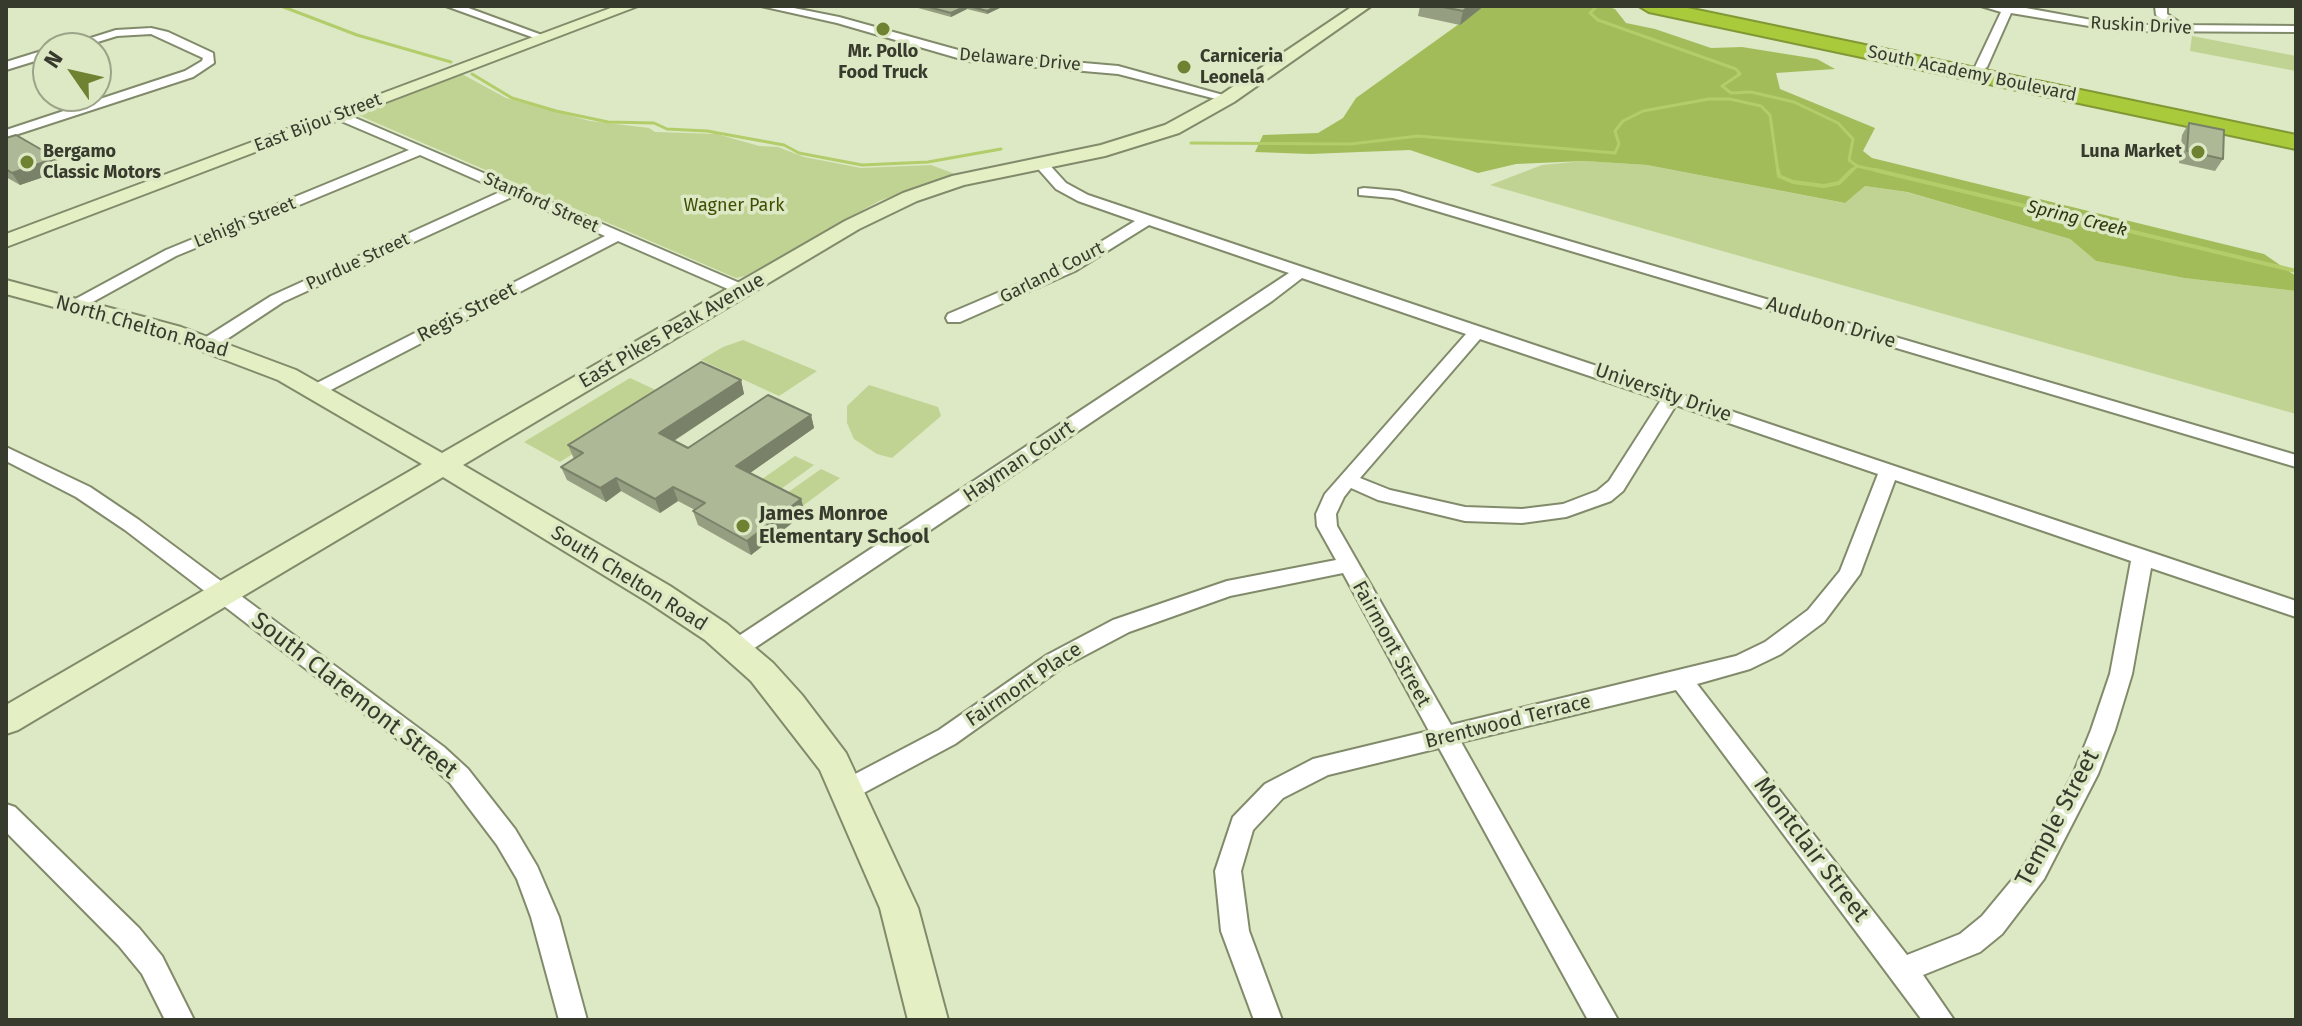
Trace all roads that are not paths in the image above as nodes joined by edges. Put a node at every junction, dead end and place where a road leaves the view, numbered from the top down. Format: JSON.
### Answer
{"nodes":[{"id":1,"x":452,"y":6,"type":"edge"},
{"id":2,"x":630,"y":6,"type":"edge"},
{"id":3,"x":767,"y":6,"type":"edge"},
{"id":4,"x":1363,"y":6,"type":"edge"},
{"id":5,"x":1649,"y":6,"type":"edge"},
{"id":6,"x":1687,"y":6,"type":"edge"},
{"id":7,"x":1987,"y":6,"type":"edge"},
{"id":8,"x":2161,"y":6,"type":"edge"},
{"id":9,"x":2008,"y":8,"type":"edge"},
{"id":10,"x":2296,"y":29,"type":"edge"},
{"id":11,"x":2183,"y":30,"type":"junction"},
{"id":12,"x":112,"y":36,"type":"edge"},
{"id":13,"x":544,"y":38,"type":"junction"},
{"id":14,"x":32,"y":58,"type":"edge"},
{"id":15,"x":6,"y":66,"type":"edge"},
{"id":16,"x":1981,"y":67,"type":"junction"},
{"id":17,"x":1228,"y":98,"type":"junction"},
{"id":18,"x":112,"y":99,"type":"edge"},
{"id":19,"x":73,"y":112,"type":"edge"},
{"id":20,"x":339,"y":115,"type":"junction"},
{"id":21,"x":2296,"y":132,"type":"edge"},
{"id":22,"x":6,"y":134,"type":"edge"},
{"id":23,"x":2296,"y":142,"type":"edge"},
{"id":24,"x":421,"y":150,"type":"junction"},
{"id":25,"x":1040,"y":163,"type":"junction"},
{"id":26,"x":514,"y":191,"type":"junction"},
{"id":27,"x":1364,"y":192,"type":"dead end"},
{"id":28,"x":1147,"y":220,"type":"junction"},
{"id":29,"x":617,"y":236,"type":"junction"},
{"id":30,"x":6,"y":241,"type":"edge"},
{"id":31,"x":1300,"y":272,"type":"junction"},
{"id":32,"x":6,"y":287,"type":"edge"},
{"id":33,"x":743,"y":290,"type":"junction"},
{"id":34,"x":74,"y":306,"type":"junction"},
{"id":35,"x":954,"y":318,"type":"dead end"},
{"id":36,"x":1478,"y":331,"type":"junction"},
{"id":37,"x":209,"y":343,"type":"junction"},
{"id":38,"x":317,"y":390,"type":"junction"},
{"id":39,"x":1672,"y":397,"type":"junction"},
{"id":40,"x":6,"y":453,"type":"edge"},
{"id":41,"x":2296,"y":461,"type":"edge"},
{"id":42,"x":443,"y":466,"type":"junction"},
{"id":43,"x":1890,"y":469,"type":"junction"},
{"id":44,"x":1348,"y":480,"type":"junction"},
{"id":45,"x":2142,"y":557,"type":"junction"},
{"id":46,"x":1347,"y":565,"type":"junction"},
{"id":47,"x":223,"y":594,"type":"junction"},
{"id":48,"x":2296,"y":609,"type":"edge"},
{"id":49,"x":736,"y":649,"type":"junction"},
{"id":50,"x":1681,"y":680,"type":"junction"},
{"id":51,"x":6,"y":721,"type":"edge"},
{"id":52,"x":1443,"y":738,"type":"junction"},
{"id":53,"x":847,"y":790,"type":"junction"},
{"id":54,"x":6,"y":815,"type":"edge"},
{"id":55,"x":1902,"y":970,"type":"junction"},
{"id":56,"x":180,"y":1020,"type":"edge"},
{"id":57,"x":573,"y":1020,"type":"edge"},
{"id":58,"x":928,"y":1020,"type":"edge"},
{"id":59,"x":1268,"y":1020,"type":"edge"},
{"id":60,"x":1604,"y":1020,"type":"edge"},
{"id":61,"x":1940,"y":1020,"type":"edge"}],
"edges":[{"from":1,"to":13,"type":"street"},
{"from":2,"to":13,"type":"main road","name":"East Bijou Street"},
{"from":3,"to":17,"type":"street","name":"Delaware Drive"},
{"from":4,"to":17,"type":"main road","name":"East Pikes Peak Avenue"},
{"from":5,"to":23,"type":"highway","name":"South Academy Boulevard"},
{"from":6,"to":16,"type":"highway","name":"South Academy Boulevard"},
{"from":7,"to":9,"type":"street","name":"Ruskin Drive"},
{"from":8,"to":11,"type":"street"},
{"from":9,"to":11,"type":"street","name":"Ruskin Drive"},
{"from":9,"to":16,"type":"street"},
{"from":10,"to":11,"type":"street","name":"Ruskin Drive"},
{"from":12,"to":18,"type":"street"},
{"from":13,"to":20,"type":"main road","name":"East Bijou Street"},
{"from":14,"to":15,"type":"street"},
{"from":16,"to":21,"type":"highway","name":"South Academy Boulevard"},
{"from":17,"to":25,"type":"main road","name":"East Pikes Peak Avenue"},
{"from":19,"to":22,"type":"street"},
{"from":20,"to":24,"type":"street","name":"Stanford Street"},
{"from":20,"to":30,"type":"main road","name":"East Bijou Street"},
{"from":24,"to":26,"type":"street","name":"Stanford Street"},
{"from":24,"to":34,"type":"street","name":"Lehigh Street"},
{"from":25,"to":28,"type":"street","name":"University Drive"},
{"from":25,"to":33,"type":"main road","name":"East Pikes Peak Avenue"},
{"from":26,"to":29,"type":"street","name":"Stanford Street"},
{"from":26,"to":37,"type":"street","name":"Purdue Street"},
{"from":27,"to":41,"type":"street","name":"Audubon Drive"},
{"from":28,"to":31,"type":"street","name":"University Drive"},
{"from":28,"to":35,"type":"street","name":"Garland Court"},
{"from":29,"to":33,"type":"street","name":"Stanford Street"},
{"from":29,"to":38,"type":"street","name":"Regis Street"},
{"from":31,"to":36,"type":"street","name":"University Drive"},
{"from":31,"to":49,"type":"street","name":"Hayman Court"},
{"from":32,"to":34,"type":"main road","name":"North Chelton Road"},
{"from":33,"to":42,"type":"main road","name":"East Pikes Peak Avenue"},
{"from":34,"to":37,"type":"main road","name":"North Chelton Road"},
{"from":36,"to":39,"type":"street","name":"University Drive"},
{"from":36,"to":44,"type":"street","name":"Fairmont Street"},
{"from":37,"to":38,"type":"main road","name":"North Chelton Road"},
{"from":38,"to":42,"type":"main road","name":"North Chelton Road"},
{"from":39,"to":43,"type":"street","name":"University Drive"},
{"from":39,"to":44,"type":"street"},
{"from":40,"to":47,"type":"street","name":"South Claremont Street"},
{"from":42,"to":47,"type":"main road","name":"East Pikes Peak Avenue"},
{"from":42,"to":49,"type":"main road","name":"South Chelton Road"},
{"from":43,"to":45,"type":"street","name":"University Drive"},
{"from":43,"to":50,"type":"street","name":"Brentwood Terrace"},
{"from":44,"to":46,"type":"street","name":"Fairmont Street"},
{"from":45,"to":48,"type":"street","name":"University Drive"},
{"from":45,"to":55,"type":"street","name":"Temple Street"},
{"from":46,"to":52,"type":"street","name":"Fairmont Street"},
{"from":46,"to":53,"type":"street","name":"Fairmont Place"},
{"from":47,"to":51,"type":"main road","name":"East Pikes Peak Avenue"},
{"from":47,"to":57,"type":"street","name":"South Claremont Street"},
{"from":49,"to":53,"type":"main road","name":"South Chelton Road"},
{"from":50,"to":52,"type":"street","name":"Brentwood Terrace"},
{"from":50,"to":55,"type":"street","name":"Montclair Street"},
{"from":52,"to":59,"type":"street","name":"Brentwood Terrace"},
{"from":52,"to":60,"type":"street","name":"Fairmont Street"},
{"from":53,"to":58,"type":"main road","name":"South Chelton Road"},
{"from":54,"to":56,"type":"street"},
{"from":55,"to":61,"type":"street","name":"Montclair Street"}]}
